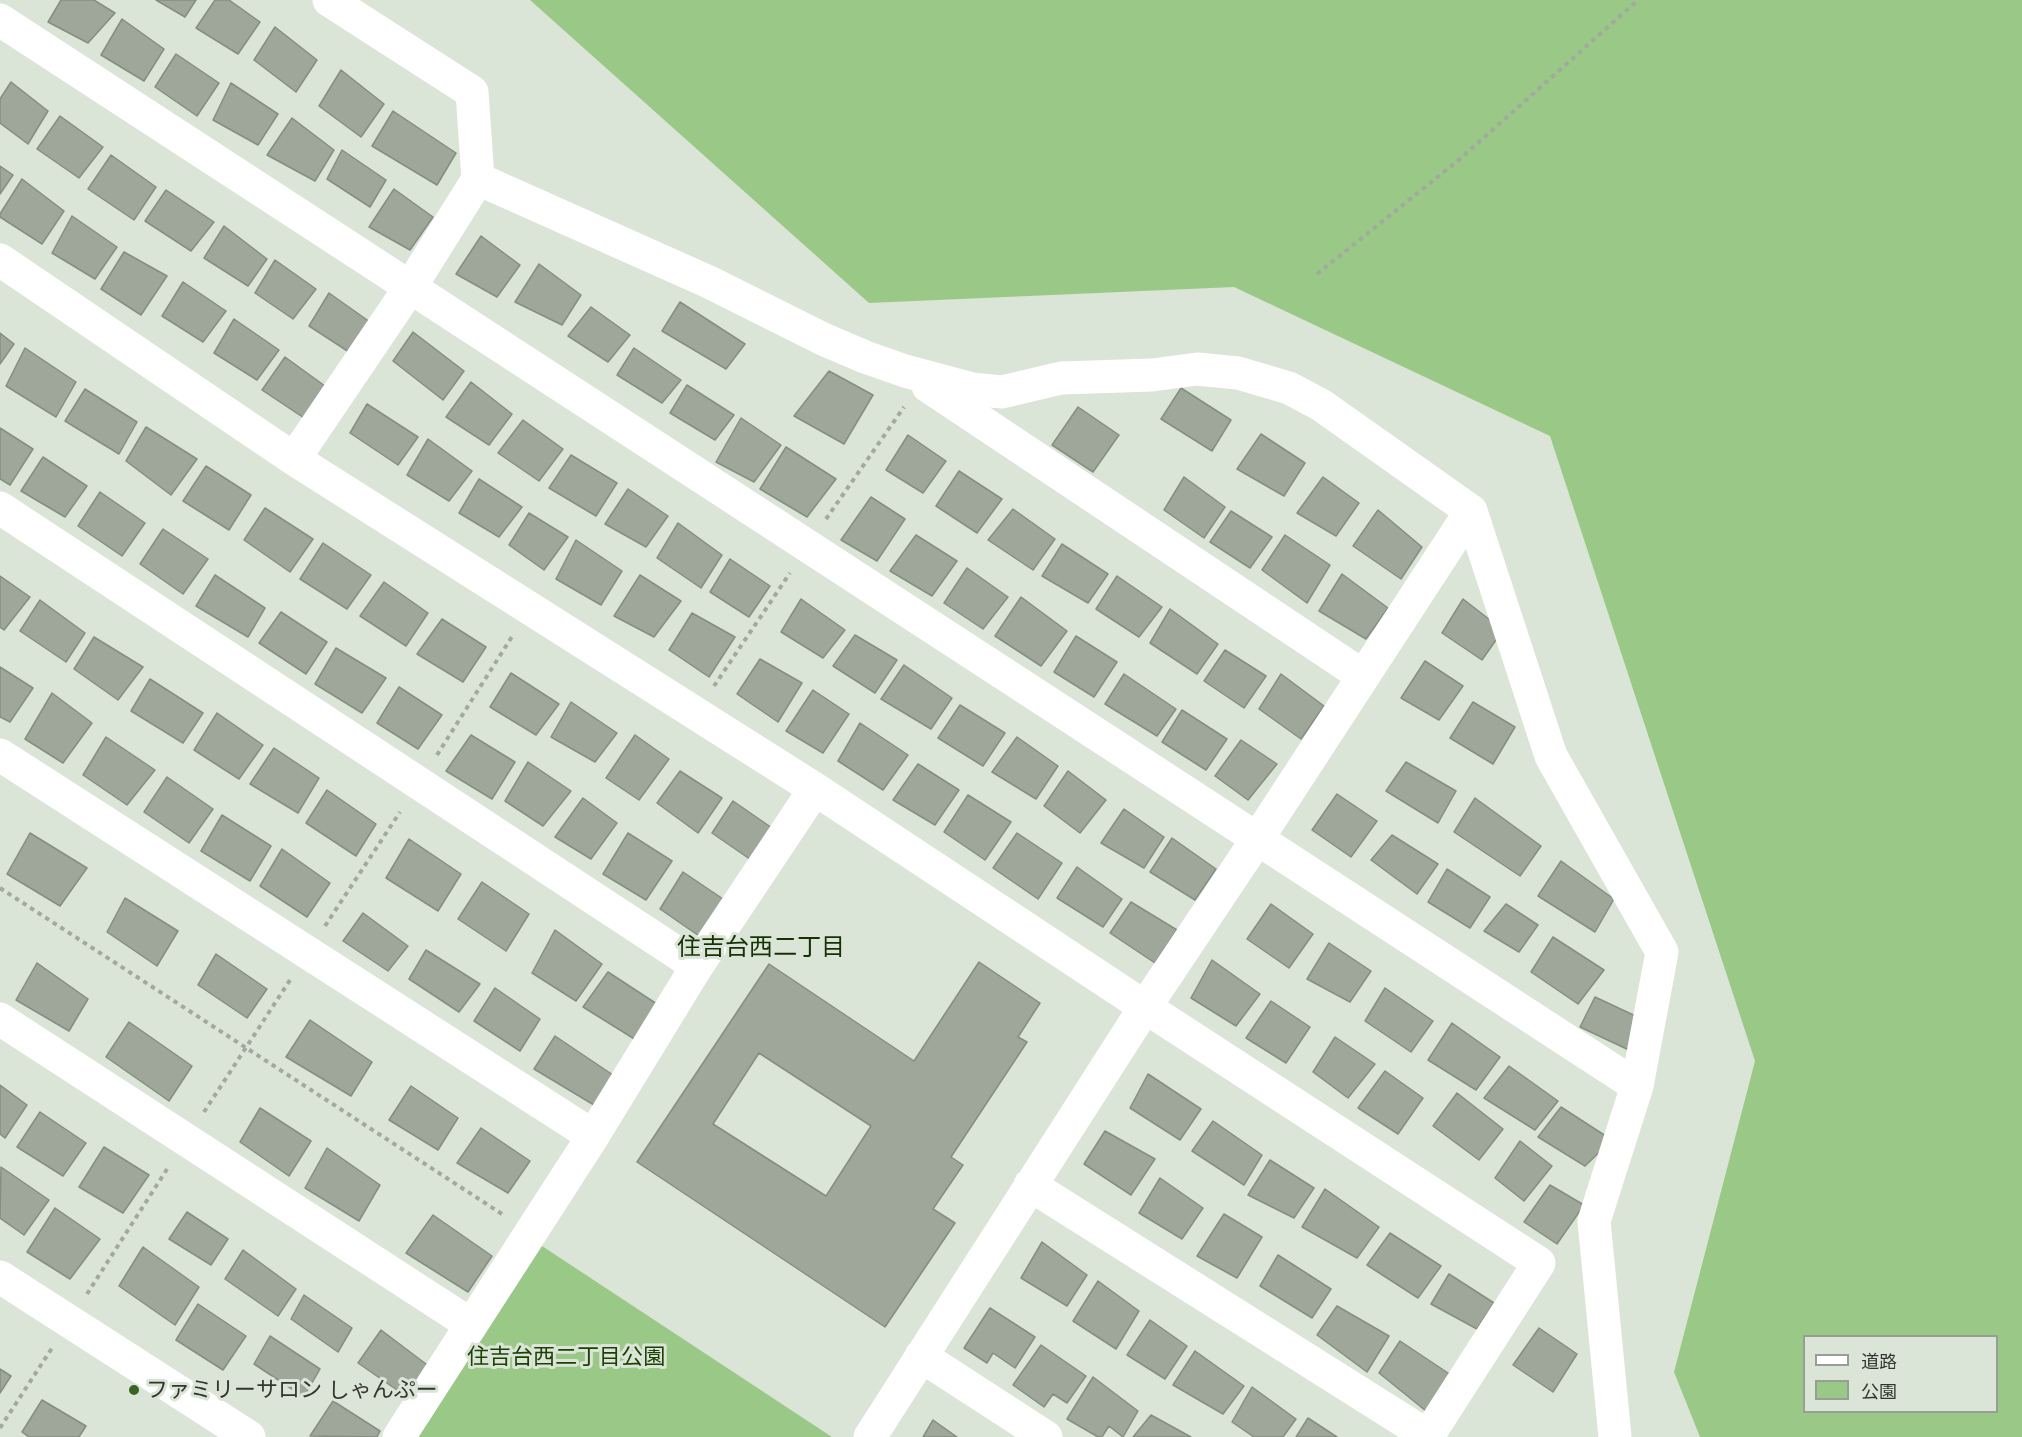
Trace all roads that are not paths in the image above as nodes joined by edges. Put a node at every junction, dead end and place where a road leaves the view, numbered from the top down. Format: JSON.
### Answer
{"nodes":[{"id":1,"x":329,"y":0,"type":"edge"},
{"id":2,"x":0,"y":20,"type":"edge"},
{"id":3,"x":478,"y":179,"type":"junction"},
{"id":4,"x":0,"y":260,"type":"edge"},
{"id":5,"x":411,"y":286,"type":"junction"},
{"id":6,"x":905,"y":371,"type":"junction"},
{"id":7,"x":294,"y":459,"type":"junction"},
{"id":8,"x":0,"y":507,"type":"edge"},
{"id":9,"x":1471,"y":511,"type":"junction"},
{"id":10,"x":1363,"y":676,"type":"junction"},
{"id":11,"x":0,"y":754,"type":"edge"},
{"id":12,"x":815,"y":789,"type":"junction"},
{"id":13,"x":1258,"y":838,"type":"junction"},
{"id":14,"x":697,"y":966,"type":"junction"},
{"id":15,"x":1145,"y":1007,"type":"junction"},
{"id":16,"x":0,"y":1019,"type":"edge"},
{"id":17,"x":1637,"y":1086,"type":"junction"},
{"id":18,"x":593,"y":1136,"type":"junction"},
{"id":19,"x":1030,"y":1185,"type":"junction"},
{"id":20,"x":0,"y":1277,"type":"edge"},
{"id":21,"x":470,"y":1324,"type":"junction"},
{"id":22,"x":921,"y":1356,"type":"junction"},
{"id":23,"x":1429,"y":1436,"type":"edge"},
{"id":24,"x":249,"y":1437,"type":"edge"},
{"id":25,"x":399,"y":1437,"type":"edge"},
{"id":26,"x":870,"y":1437,"type":"edge"},
{"id":27,"x":1046,"y":1437,"type":"edge"},
{"id":28,"x":1615,"y":1437,"type":"edge"}],
"edges":[{"from":1,"to":3,"type":"street"},
{"from":2,"to":5,"type":"street"},
{"from":3,"to":5,"type":"street"},
{"from":3,"to":6,"type":"street"},
{"from":4,"to":7,"type":"street"},
{"from":5,"to":7,"type":"street"},
{"from":5,"to":13,"type":"street"},
{"from":6,"to":9,"type":"street"},
{"from":6,"to":10,"type":"street"},
{"from":7,"to":12,"type":"street"},
{"from":8,"to":14,"type":"street"},
{"from":9,"to":10,"type":"street"},
{"from":9,"to":17,"type":"street"},
{"from":10,"to":13,"type":"street"},
{"from":11,"to":18,"type":"street"},
{"from":12,"to":14,"type":"street"},
{"from":12,"to":15,"type":"street"},
{"from":13,"to":15,"type":"street"},
{"from":13,"to":17,"type":"street"},
{"from":14,"to":18,"type":"street"},
{"from":15,"to":19,"type":"street"},
{"from":15,"to":23,"type":"street"},
{"from":16,"to":21,"type":"street"},
{"from":17,"to":28,"type":"street"},
{"from":18,"to":21,"type":"street"},
{"from":19,"to":22,"type":"street"},
{"from":19,"to":23,"type":"street"},
{"from":20,"to":24,"type":"street"},
{"from":21,"to":25,"type":"street"},
{"from":22,"to":26,"type":"street"},
{"from":22,"to":27,"type":"street"}]}
